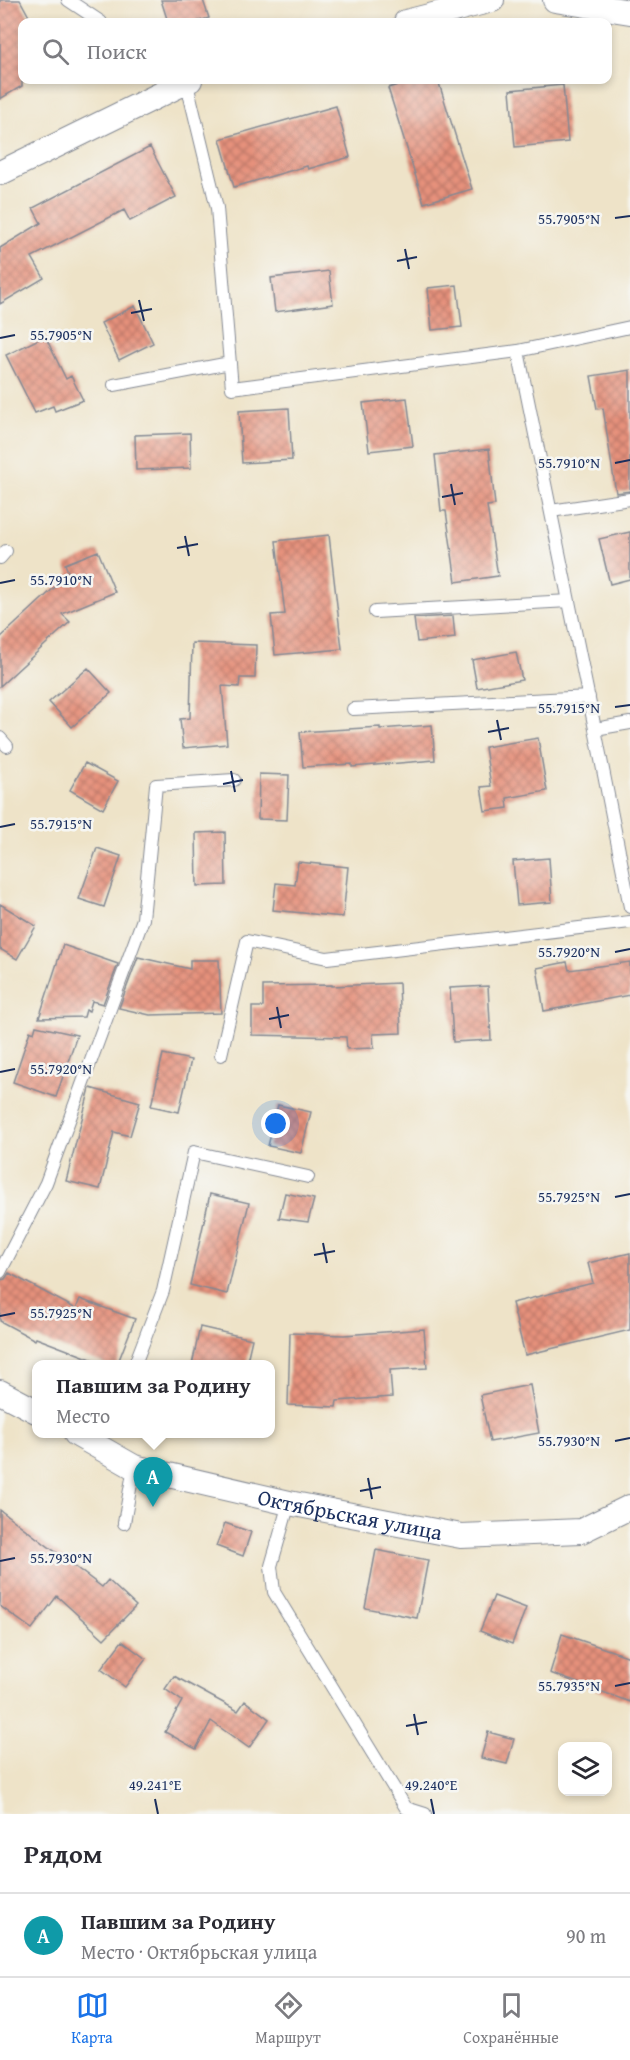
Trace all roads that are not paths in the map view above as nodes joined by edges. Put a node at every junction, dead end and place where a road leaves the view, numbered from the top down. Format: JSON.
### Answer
{"nodes":[{"id":1,"x":68,"y":0,"type":"edge"},
{"id":2,"x":492,"y":0,"type":"edge"},
{"id":3,"x":555,"y":0,"type":"edge"},
{"id":4,"x":630,"y":12,"type":"edge"},
{"id":5,"x":419,"y":16,"type":"edge"},
{"id":6,"x":95,"y":18,"type":"edge"},
{"id":7,"x":180,"y":84,"type":"edge"},
{"id":8,"x":189,"y":84,"type":"edge"},
{"id":9,"x":1,"y":170,"type":"edge"},
{"id":10,"x":630,"y":327,"type":"edge"},
{"id":11,"x":518,"y":351,"type":"junction"},
{"id":12,"x":230,"y":363,"type":"junction"},
{"id":13,"x":114,"y":385,"type":"dead end"},
{"id":14,"x":630,"y":499,"type":"edge"},
{"id":15,"x":551,"y":511,"type":"junction"},
{"id":16,"x":569,"y":601,"type":"junction"},
{"id":17,"x":375,"y":612,"type":"dead end"},
{"id":18,"x":589,"y":698,"type":"junction"},
{"id":19,"x":353,"y":708,"type":"dead end"},
{"id":20,"x":630,"y":723,"type":"edge"},
{"id":21,"x":595,"y":729,"type":"junction"},
{"id":22,"x":234,"y":780,"type":"dead end"},
{"id":23,"x":630,"y":907,"type":"edge"},
{"id":24,"x":630,"y":922,"type":"edge"},
{"id":25,"x":221,"y":1055,"type":"dead end"},
{"id":26,"x":308,"y":1178,"type":"dead end"},
{"id":27,"x":0,"y":1272,"type":"edge"},
{"id":28,"x":137,"y":1360,"type":"edge"},
{"id":29,"x":0,"y":1392,"type":"edge"},
{"id":30,"x":32,"y":1409,"type":"edge"},
{"id":31,"x":91,"y":1438,"type":"edge"},
{"id":32,"x":134,"y":1467,"type":"junction"},
{"id":33,"x":289,"y":1503,"type":"junction"},
{"id":34,"x":630,"y":1507,"type":"edge"},
{"id":35,"x":123,"y":1523,"type":"dead end"},
{"id":36,"x":425,"y":1814,"type":"edge"}],
"edges":[{"from":1,"to":6,"type":"lane"},
{"from":2,"to":5,"type":"street"},
{"from":3,"to":4,"type":"street"},
{"from":7,"to":9,"type":"street"},
{"from":8,"to":12,"type":"lane"},
{"from":10,"to":11,"type":"lane"},
{"from":11,"to":12,"type":"lane"},
{"from":11,"to":15,"type":"lane"},
{"from":12,"to":13,"type":"lane"},
{"from":14,"to":15,"type":"lane"},
{"from":15,"to":16,"type":"lane"},
{"from":16,"to":17,"type":"lane"},
{"from":16,"to":18,"type":"lane"},
{"from":18,"to":19,"type":"lane"},
{"from":18,"to":21,"type":"lane"},
{"from":20,"to":21,"type":"lane"},
{"from":21,"to":23,"type":"lane"},
{"from":22,"to":27,"type":"lane"},
{"from":24,"to":25,"type":"lane"},
{"from":26,"to":28,"type":"lane"},
{"from":29,"to":30,"type":"street"},
{"from":31,"to":32,"type":"street","name":"Октябрьская улица"},
{"from":32,"to":33,"type":"street","name":"Октябрьская улица"},
{"from":32,"to":35,"type":"lane"},
{"from":33,"to":34,"type":"street","name":"Октябрьская улица"},
{"from":33,"to":36,"type":"lane"}]}
